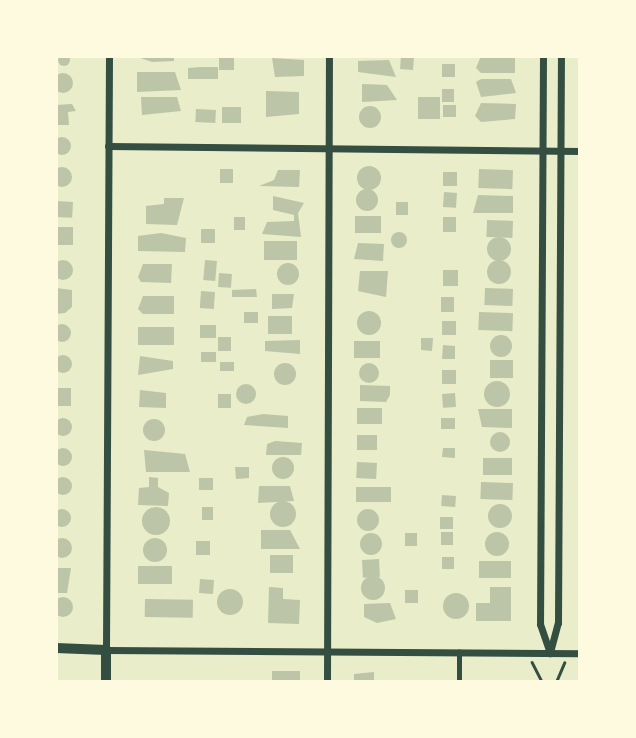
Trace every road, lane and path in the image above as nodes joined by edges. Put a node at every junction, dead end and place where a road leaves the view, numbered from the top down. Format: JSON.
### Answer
{"nodes":[{"id":1,"x":109,"y":56,"type":"edge"},
{"id":2,"x":329,"y":56,"type":"edge"},
{"id":3,"x":542,"y":56,"type":"edge"},
{"id":4,"x":561,"y":56,"type":"edge"},
{"id":5,"x":108,"y":146,"type":"junction"},
{"id":6,"x":330,"y":148,"type":"junction"},
{"id":7,"x":542,"y":151,"type":"junction"},
{"id":8,"x":561,"y":151,"type":"junction"},
{"id":9,"x":580,"y":151,"type":"edge"},
{"id":10,"x":541,"y":321,"type":"junction"},
{"id":11,"x":560,"y":321,"type":"junction"},
{"id":12,"x":541,"y":474,"type":"junction"},
{"id":13,"x":559,"y":475,"type":"junction"},
{"id":14,"x":56,"y":648,"type":"edge"},
{"id":15,"x":106,"y":650,"type":"junction"},
{"id":16,"x":327,"y":651,"type":"junction"},
{"id":17,"x":459,"y":652,"type":"junction"},
{"id":18,"x":550,"y":653,"type":"junction"},
{"id":19,"x":580,"y":653,"type":"edge"},
{"id":20,"x":532,"y":662,"type":"dead end"},
{"id":21,"x":564,"y":662,"type":"dead end"},
{"id":22,"x":460,"y":681,"type":"edge"},
{"id":23,"x":106,"y":682,"type":"edge"},
{"id":24,"x":327,"y":682,"type":"edge"},
{"id":25,"x":542,"y":682,"type":"edge"},
{"id":26,"x":556,"y":682,"type":"edge"}],
"edges":[{"from":1,"to":5,"type":"street"},
{"from":2,"to":6,"type":"street"},
{"from":3,"to":7,"type":"street"},
{"from":4,"to":8,"type":"street"},
{"from":5,"to":6,"type":"street"},
{"from":5,"to":15,"type":"street"},
{"from":6,"to":7,"type":"street"},
{"from":6,"to":16,"type":"street"},
{"from":7,"to":8,"type":"street"},
{"from":7,"to":10,"type":"street"},
{"from":8,"to":9,"type":"street"},
{"from":8,"to":11,"type":"street"},
{"from":10,"to":11,"type":"street"},
{"from":10,"to":12,"type":"street"},
{"from":11,"to":13,"type":"street"},
{"from":12,"to":13,"type":"street"},
{"from":12,"to":18,"type":"street"},
{"from":13,"to":18,"type":"street"},
{"from":14,"to":15,"type":"street"},
{"from":15,"to":16,"type":"street"},
{"from":15,"to":23,"type":"street"},
{"from":16,"to":17,"type":"street"},
{"from":16,"to":24,"type":"street"},
{"from":17,"to":18,"type":"street"},
{"from":17,"to":22,"type":"lane"},
{"from":18,"to":19,"type":"street"},
{"from":20,"to":25,"type":"path"},
{"from":21,"to":26,"type":"path"}]}
